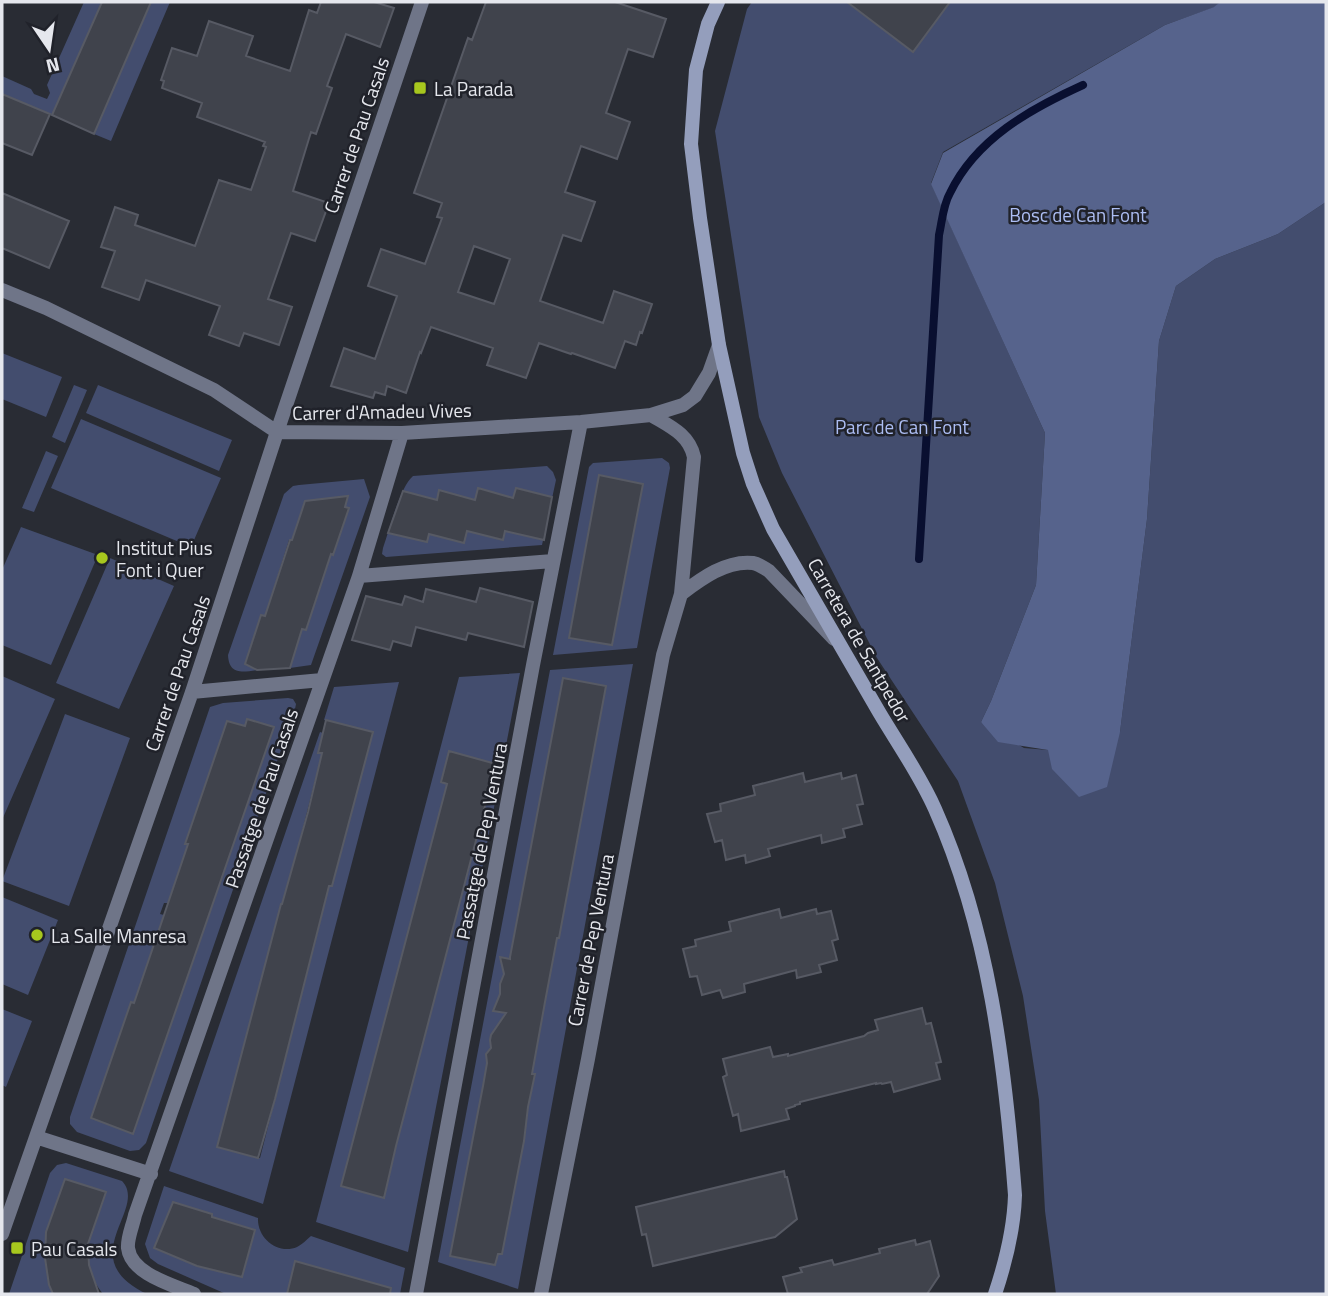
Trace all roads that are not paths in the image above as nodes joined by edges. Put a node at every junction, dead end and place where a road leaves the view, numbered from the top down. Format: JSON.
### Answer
{"nodes":[{"id":1,"x":422,"y":2,"type":"edge"},
{"id":2,"x":718,"y":2,"type":"edge"},
{"id":3,"x":2,"y":290,"type":"edge"},
{"id":4,"x":719,"y":345,"type":"junction"},
{"id":5,"x":651,"y":415,"type":"junction"},
{"id":6,"x":582,"y":422,"type":"junction"},
{"id":7,"x":277,"y":432,"type":"junction"},
{"id":8,"x":402,"y":433,"type":"junction"},
{"id":9,"x":553,"y":561,"type":"junction"},
{"id":10,"x":359,"y":576,"type":"junction"},
{"id":11,"x":681,"y":594,"type":"junction"},
{"id":12,"x":842,"y":647,"type":"junction"},
{"id":13,"x":322,"y":680,"type":"junction"},
{"id":14,"x":192,"y":692,"type":"junction"},
{"id":15,"x":36,"y":1137,"type":"junction"},
{"id":16,"x":150,"y":1174,"type":"junction"},
{"id":17,"x":2,"y":1234,"type":"edge"},
{"id":18,"x":194,"y":1294,"type":"edge"},
{"id":19,"x":416,"y":1294,"type":"edge"},
{"id":20,"x":541,"y":1294,"type":"edge"},
{"id":21,"x":995,"y":1294,"type":"edge"}],
"edges":[{"from":1,"to":7,"type":"street","name":"Carrer de Pau Casals"},
{"from":2,"to":4,"type":"street","name":"Carretera de Santpedor"},
{"from":3,"to":7,"type":"street","name":"Carrer d'Amadeu Vives"},
{"from":4,"to":5,"type":"street","name":"Carrer d'Amadeu Vives"},
{"from":4,"to":12,"type":"street","name":"Carretera de Santpedor"},
{"from":5,"to":6,"type":"street","name":"Carrer d'Amadeu Vives"},
{"from":5,"to":11,"type":"street","name":"Carrer de Pep Ventura"},
{"from":6,"to":8,"type":"street","name":"Carrer d'Amadeu Vives"},
{"from":6,"to":9,"type":"street","name":"Passatge de Pep Ventura"},
{"from":7,"to":8,"type":"street","name":"Carrer d'Amadeu Vives"},
{"from":7,"to":14,"type":"street","name":"Carrer de Pau Casals"},
{"from":8,"to":10,"type":"street","name":"Passatge de Pau Casals"},
{"from":9,"to":10,"type":"street"},
{"from":9,"to":19,"type":"street","name":"Passatge de Pep Ventura"},
{"from":10,"to":13,"type":"street","name":"Passatge de Pau Casals"},
{"from":11,"to":12,"type":"street"},
{"from":11,"to":20,"type":"street","name":"Carrer de Pep Ventura"},
{"from":12,"to":21,"type":"street","name":"Carretera de Santpedor"},
{"from":13,"to":14,"type":"street"},
{"from":13,"to":16,"type":"street","name":"Passatge de Pau Casals"},
{"from":14,"to":15,"type":"street","name":"Carrer de Pau Casals"},
{"from":15,"to":16,"type":"street"},
{"from":15,"to":17,"type":"street","name":"Carrer de Pau Casals"},
{"from":16,"to":18,"type":"street","name":"Passatge de Pau Casals"}]}
